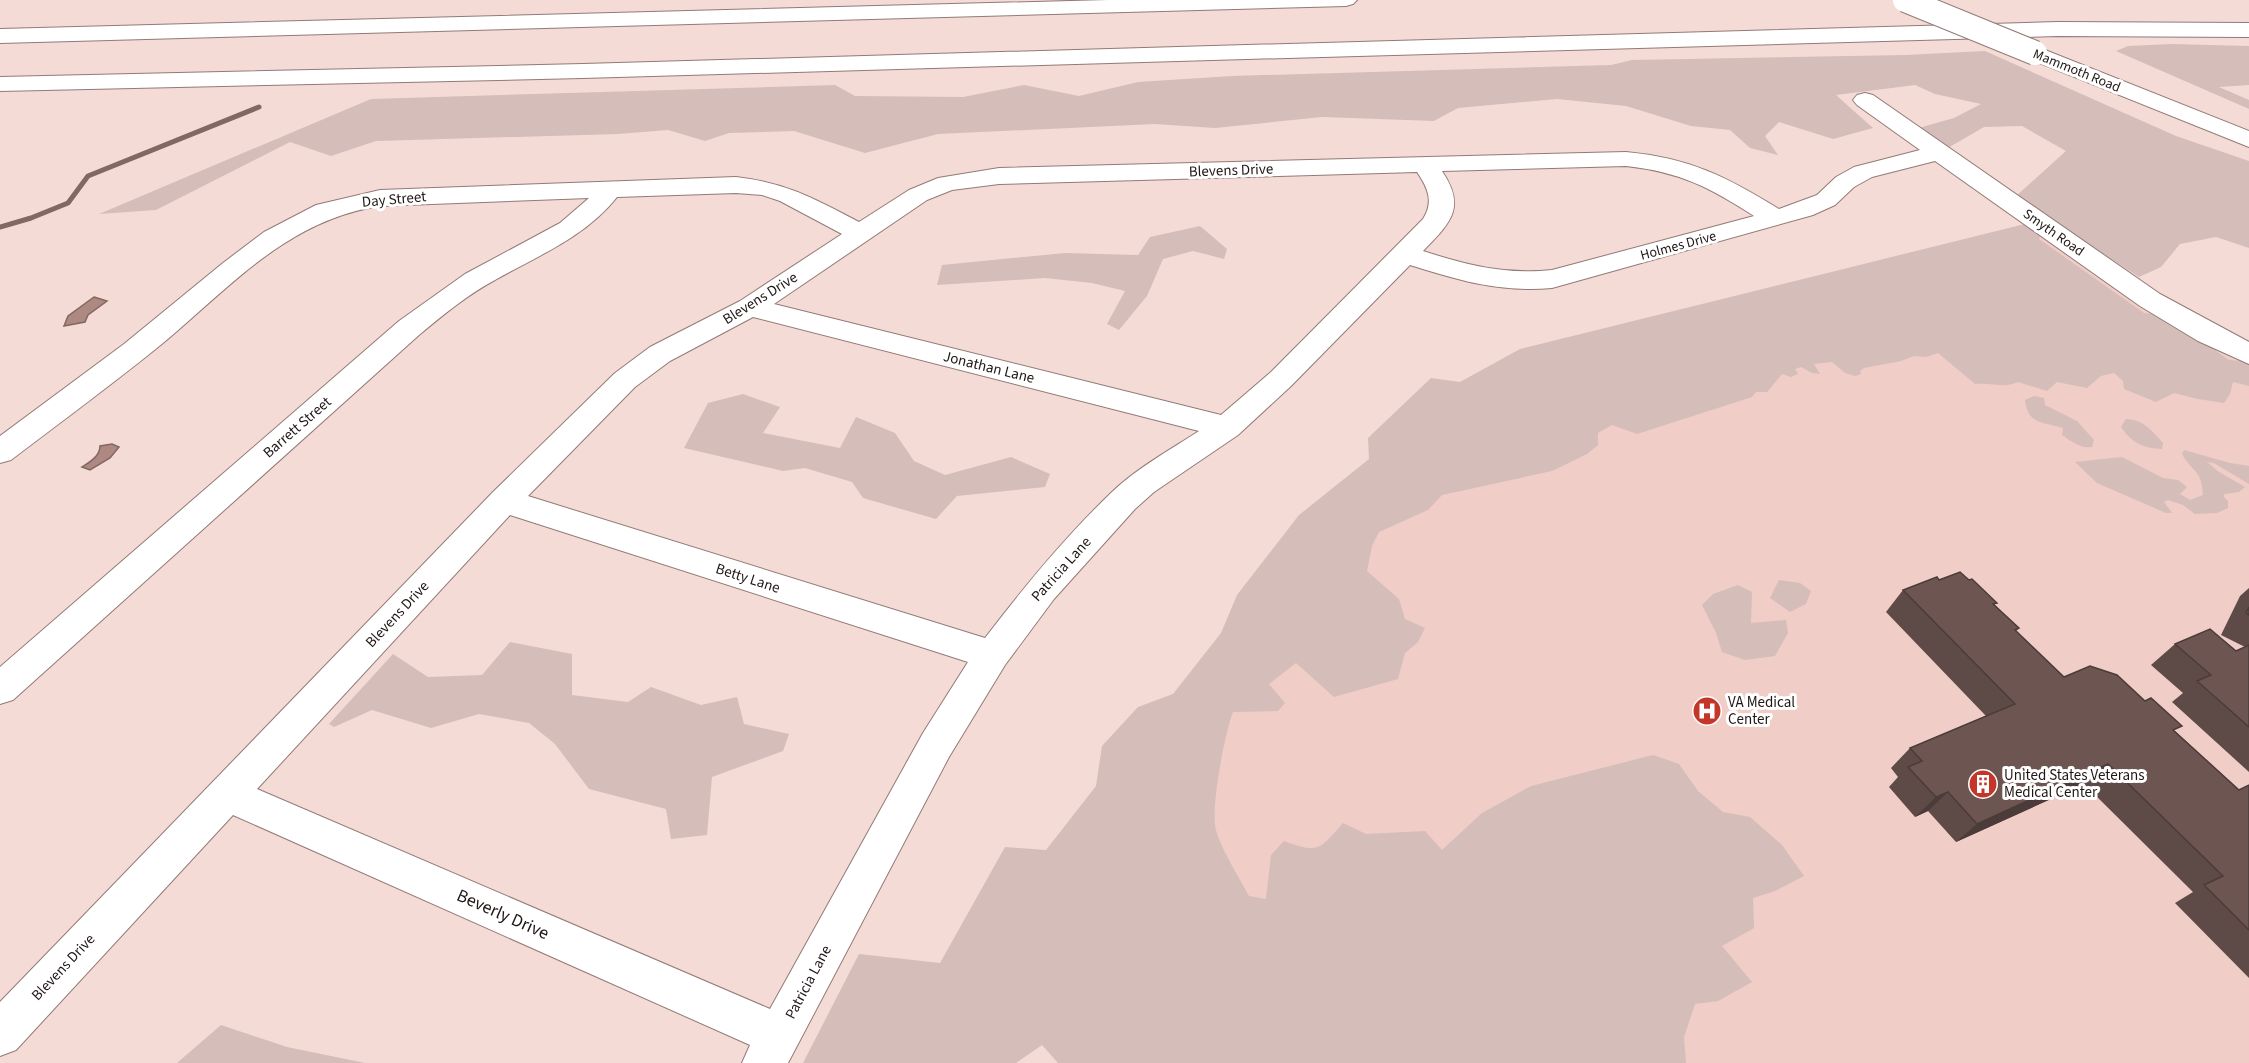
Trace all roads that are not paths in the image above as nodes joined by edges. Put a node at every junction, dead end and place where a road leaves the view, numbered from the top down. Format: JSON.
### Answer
{"nodes":[{"id":1,"x":1346,"y":0,"type":"edge"},
{"id":2,"x":1905,"y":0,"type":"edge"},
{"id":3,"x":0,"y":17,"type":"edge"},
{"id":4,"x":404,"y":26,"type":"junction"},
{"id":5,"x":2249,"y":30,"type":"edge"},
{"id":6,"x":0,"y":36,"type":"edge"},
{"id":7,"x":583,"y":71,"type":"junction"},
{"id":8,"x":0,"y":84,"type":"edge"},
{"id":9,"x":1864,"y":100,"type":"dead end"},
{"id":10,"x":0,"y":106,"type":"edge"},
{"id":11,"x":2249,"y":140,"type":"edge"},
{"id":12,"x":1940,"y":152,"type":"junction"},
{"id":13,"x":1424,"y":164,"type":"junction"},
{"id":14,"x":610,"y":189,"type":"junction"},
{"id":15,"x":1776,"y":218,"type":"junction"},
{"id":16,"x":860,"y":233,"type":"junction"},
{"id":17,"x":1404,"y":254,"type":"junction"},
{"id":18,"x":750,"y":307,"type":"junction"},
{"id":19,"x":2249,"y":354,"type":"edge"},
{"id":20,"x":1227,"y":427,"type":"junction"},
{"id":21,"x":0,"y":452,"type":"edge"},
{"id":22,"x":504,"y":501,"type":"junction"},
{"id":23,"x":992,"y":655,"type":"junction"},
{"id":24,"x":8,"y":672,"type":"edge"},
{"id":25,"x":227,"y":794,"type":"junction"},
{"id":26,"x":0,"y":1034,"type":"edge"},
{"id":27,"x":772,"y":1049,"type":"edge"}],
"edges":[{"from":1,"to":4,"type":"main road"},
{"from":2,"to":11,"type":"main road","name":"Mammoth Road","bridge":true},
{"from":3,"to":4,"type":"main road"},
{"from":4,"to":6,"type":"main road"},
{"from":5,"to":7,"type":"main road"},
{"from":7,"to":8,"type":"main road"},
{"from":7,"to":10,"type":"main road"},
{"from":9,"to":12,"type":"main road","name":"Smyth Road"},
{"from":12,"to":15,"type":"main road","name":"Holmes Drive"},
{"from":12,"to":19,"type":"main road","name":"Smyth Road"},
{"from":13,"to":15,"type":"main road","name":"Blevens Drive"},
{"from":13,"to":16,"type":"main road","name":"Blevens Drive"},
{"from":13,"to":17,"type":"main road","name":"Patricia Lane"},
{"from":14,"to":16,"type":"main road","name":"Day Street"},
{"from":14,"to":21,"type":"main road","name":"Day Street"},
{"from":14,"to":24,"type":"main road","name":"Barrett Street"},
{"from":15,"to":17,"type":"main road","name":"Holmes Drive"},
{"from":16,"to":18,"type":"main road","name":"Blevens Drive"},
{"from":17,"to":20,"type":"main road","name":"Patricia Lane"},
{"from":18,"to":20,"type":"main road","name":"Jonathan Lane"},
{"from":18,"to":22,"type":"main road","name":"Blevens Drive"},
{"from":20,"to":23,"type":"main road","name":"Patricia Lane"},
{"from":22,"to":23,"type":"main road","name":"Betty Lane"},
{"from":22,"to":25,"type":"main road","name":"Blevens Drive"},
{"from":23,"to":27,"type":"main road","name":"Patricia Lane"},
{"from":25,"to":26,"type":"main road","name":"Blevens Drive"},
{"from":25,"to":27,"type":"main road","name":"Beverly Drive"}]}
